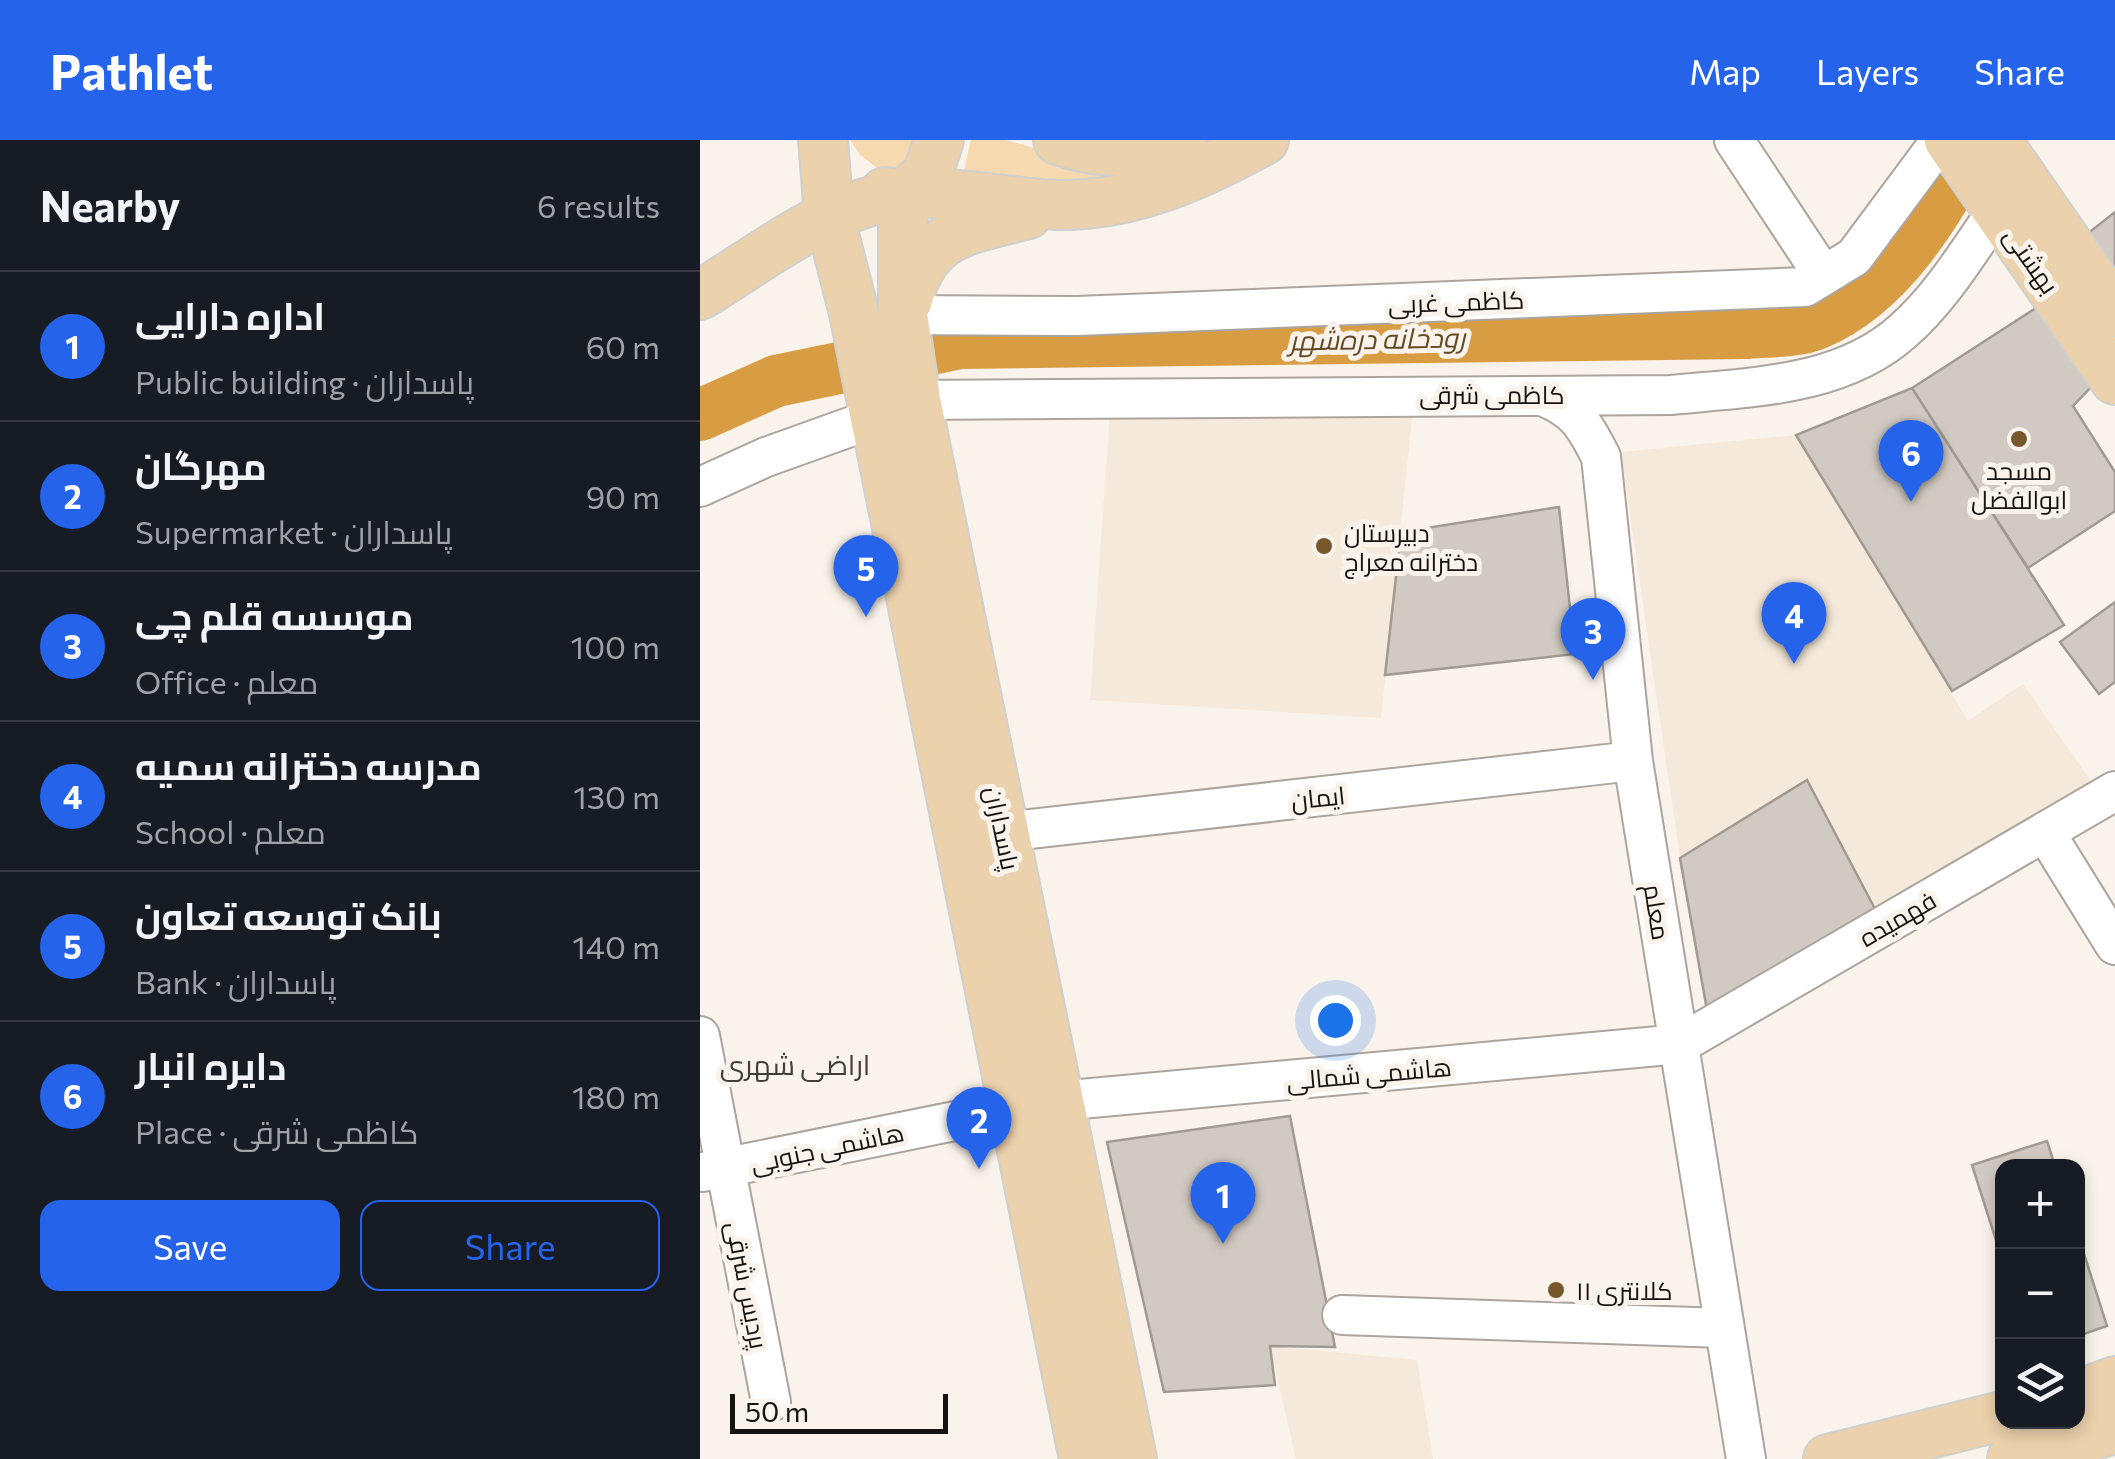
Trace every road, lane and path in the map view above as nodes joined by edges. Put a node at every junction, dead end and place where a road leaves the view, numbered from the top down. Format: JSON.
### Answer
{"nodes":[{"id":1,"x":823,"y":140,"type":"edge"},
{"id":2,"x":939,"y":140,"type":"edge"},
{"id":3,"x":1058,"y":140,"type":"edge"},
{"id":4,"x":1182,"y":140,"type":"edge"},
{"id":5,"x":1264,"y":140,"type":"edge"},
{"id":6,"x":1734,"y":140,"type":"edge"},
{"id":7,"x":1941,"y":140,"type":"edge"},
{"id":8,"x":1949,"y":140,"type":"edge"},
{"id":9,"x":1996,"y":140,"type":"edge"},
{"id":10,"x":903,"y":195,"type":"junction"},
{"id":11,"x":2013,"y":200,"type":"junction"},
{"id":12,"x":1066,"y":205,"type":"junction"},
{"id":13,"x":829,"y":215,"type":"junction"},
{"id":14,"x":762,"y":258,"type":"junction"},
{"id":15,"x":700,"y":266,"type":"edge"},
{"id":16,"x":1823,"y":275,"type":"junction"},
{"id":17,"x":700,"y":295,"type":"edge"},
{"id":18,"x":2115,"y":312,"type":"edge"},
{"id":19,"x":854,"y":313,"type":"junction"},
{"id":20,"x":903,"y":315,"type":"junction"},
{"id":21,"x":2115,"y":380,"type":"edge"},
{"id":22,"x":1536,"y":393,"type":"junction"},
{"id":23,"x":1670,"y":394,"type":"junction"},
{"id":24,"x":895,"y":409,"type":"junction"},
{"id":25,"x":1601,"y":457,"type":"junction"},
{"id":26,"x":700,"y":487,"type":"edge"},
{"id":27,"x":1633,"y":761,"type":"junction"},
{"id":28,"x":2115,"y":791,"type":"edge"},
{"id":29,"x":1004,"y":832,"type":"junction"},
{"id":30,"x":2045,"y":832,"type":"junction"},
{"id":31,"x":2115,"y":944,"type":"edge"},
{"id":32,"x":700,"y":1036,"type":"edge"},
{"id":33,"x":1680,"y":1044,"type":"junction"},
{"id":34,"x":1036,"y":1105,"type":"junction"},
{"id":35,"x":712,"y":1170,"type":"edge"},
{"id":36,"x":1342,"y":1316,"type":"dead end"},
{"id":37,"x":1724,"y":1328,"type":"junction"},
{"id":38,"x":2115,"y":1381,"type":"edge"},
{"id":39,"x":2085,"y":1392,"type":"edge"},
{"id":40,"x":771,"y":1402,"type":"dead end"},
{"id":41,"x":1995,"y":1418,"type":"edge"},
{"id":42,"x":2115,"y":1428,"type":"edge"},
{"id":43,"x":1084,"y":1459,"type":"edge"},
{"id":44,"x":1132,"y":1459,"type":"edge"},
{"id":45,"x":1746,"y":1459,"type":"edge"},
{"id":46,"x":1828,"y":1459,"type":"edge"},
{"id":47,"x":2012,"y":1459,"type":"edge"}],
"edges":[{"from":1,"to":10,"type":"main road"},
{"from":1,"to":13,"type":"main road","name":"پاسداران"},
{"from":1,"to":15,"type":"main road"},
{"from":2,"to":10,"type":"main road"},
{"from":3,"to":4,"type":"main road"},
{"from":5,"to":12,"type":"main road"},
{"from":6,"to":16,"type":"street"},
{"from":7,"to":16,"type":"street","name":"کاظمی غربی"},
{"from":8,"to":11,"type":"main road","name":"بهشتی"},
{"from":9,"to":11,"type":"main road","name":"بهشتی"},
{"from":10,"to":12,"type":"main road"},
{"from":10,"to":13,"type":"main road"},
{"from":10,"to":20,"type":"main road","name":"پاسداران"},
{"from":11,"to":18,"type":"main road","name":"بهشتی"},
{"from":11,"to":21,"type":"main road","name":"بهشتی"},
{"from":11,"to":23,"type":"street","name":"کاظمی شرقی"},
{"from":12,"to":20,"type":"main road"},
{"from":13,"to":14,"type":"main road"},
{"from":13,"to":19,"type":"main road","name":"پاسداران"},
{"from":14,"to":17,"type":"main road"},
{"from":14,"to":19,"type":"main road"},
{"from":16,"to":20,"type":"street","name":"کاظمی غربی"},
{"from":19,"to":24,"type":"main road","name":"پاسداران"},
{"from":20,"to":24,"type":"main road","name":"پاسداران"},
{"from":22,"to":23,"type":"street","name":"کاظمی شرقی"},
{"from":22,"to":24,"type":"street","name":"کاظمی شرقی"},
{"from":22,"to":25,"type":"street","name":"معلم"},
{"from":23,"to":25,"type":"street"},
{"from":24,"to":26,"type":"street","name":"کاظمی شرقی"},
{"from":24,"to":29,"type":"main road","name":"پاسداران"},
{"from":24,"to":34,"type":"main road","name":"پاسداران"},
{"from":25,"to":27,"type":"street","name":"معلم"},
{"from":27,"to":29,"type":"street","name":"ایمان"},
{"from":27,"to":33,"type":"street","name":"معلم"},
{"from":28,"to":30,"type":"street","name":"فهمیده"},
{"from":29,"to":34,"type":"main road","name":"پاسداران"},
{"from":30,"to":31,"type":"street"},
{"from":30,"to":33,"type":"street","name":"فهمیده"},
{"from":32,"to":35,"type":"street","name":"پردیس شرقی"},
{"from":33,"to":34,"type":"street","name":"هاشمی شمالی"},
{"from":33,"to":37,"type":"street","name":"معلم"},
{"from":34,"to":35,"type":"street","name":"هاشمی جنوبی"},
{"from":34,"to":43,"type":"main road","name":"پاسداران"},
{"from":34,"to":44,"type":"main road","name":"پاسداران"},
{"from":35,"to":40,"type":"street","name":"پردیس شرقی"},
{"from":36,"to":37,"type":"street"},
{"from":37,"to":45,"type":"street","name":"معلم"},
{"from":38,"to":39,"type":"main road"},
{"from":41,"to":46,"type":"main road"},
{"from":42,"to":47,"type":"main road"}]}
